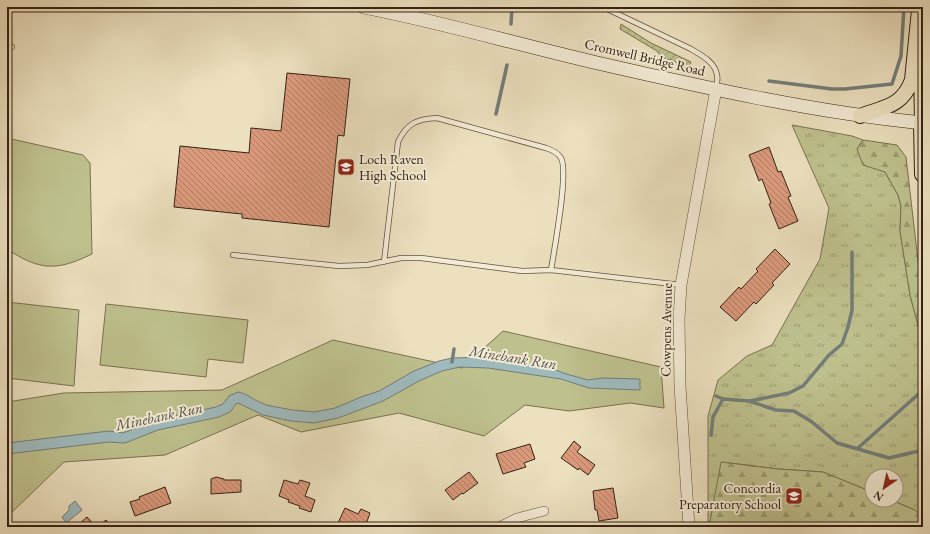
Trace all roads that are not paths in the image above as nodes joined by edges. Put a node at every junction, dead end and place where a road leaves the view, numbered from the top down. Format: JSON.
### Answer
{"nodes":[{"id":1,"x":364,"y":7,"type":"edge"},
{"id":2,"x":603,"y":7,"type":"edge"},
{"id":3,"x":919,"y":8,"type":"edge"},
{"id":4,"x":716,"y":89,"type":"junction"},
{"id":5,"x":860,"y":116,"type":"junction"},
{"id":6,"x":923,"y":123,"type":"edge"},
{"id":7,"x":923,"y":174,"type":"edge"},
{"id":8,"x":233,"y":255,"type":"dead end"},
{"id":9,"x":384,"y":262,"type":"junction"},
{"id":10,"x":551,"y":270,"type":"junction"},
{"id":11,"x":681,"y":285,"type":"junction"},
{"id":12,"x":544,"y":511,"type":"dead end"},
{"id":13,"x":499,"y":527,"type":"edge"},
{"id":14,"x":689,"y":527,"type":"edge"}],
"edges":[{"from":1,"to":4,"type":"main road","name":"Cromwell Bridge Road"},
{"from":2,"to":4,"type":"lane"},
{"from":3,"to":5,"type":"main road"},
{"from":3,"to":6,"type":"main road"},
{"from":4,"to":5,"type":"main road","name":"Cromwell Bridge Road"},
{"from":4,"to":11,"type":"street","name":"Cowpens Avenue"},
{"from":5,"to":6,"type":"main road","name":"Cromwell Bridge Road"},
{"from":6,"to":7,"type":"highway"},
{"from":8,"to":9,"type":"lane"},
{"from":9,"to":10,"type":"lane"},
{"from":9,"to":10,"type":"lane"},
{"from":10,"to":11,"type":"lane"},
{"from":11,"to":14,"type":"street","name":"Cowpens Avenue"},
{"from":12,"to":13,"type":"street"}]}
